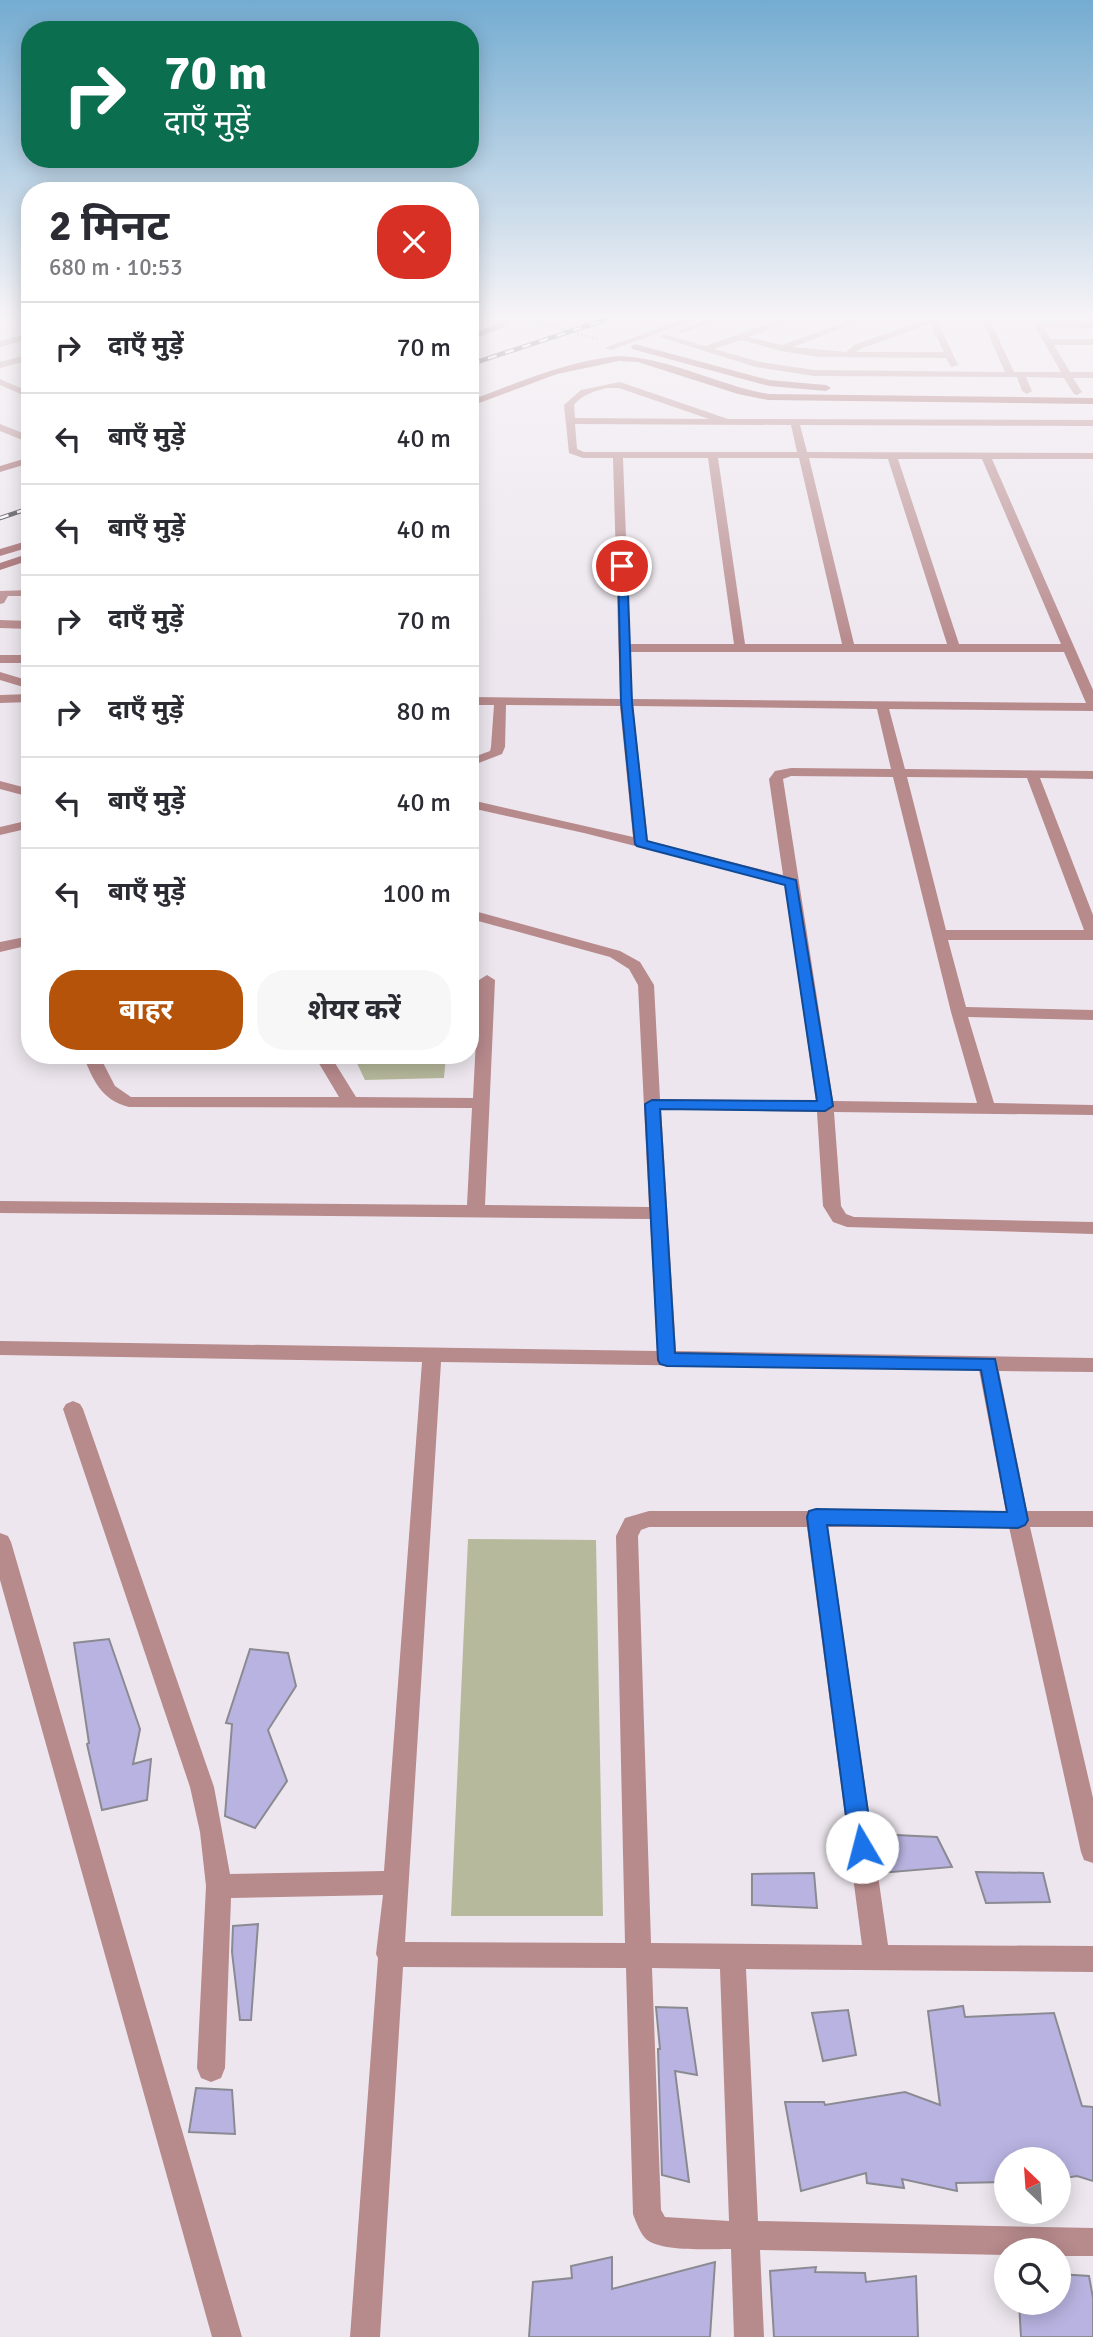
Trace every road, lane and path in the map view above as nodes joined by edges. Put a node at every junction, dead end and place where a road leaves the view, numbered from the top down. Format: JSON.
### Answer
{"nodes":[{"id":1,"x":5,"y":429,"type":"edge"},
{"id":2,"x":571,"y":429,"type":"edge"},
{"id":3,"x":797,"y":429,"type":"edge"},
{"id":4,"x":19,"y":435,"type":"joint"},
{"id":5,"x":0,"y":441,"type":"edge"},
{"id":6,"x":618,"y":455,"type":"junction"},
{"id":7,"x":713,"y":455,"type":"junction"},
{"id":8,"x":803,"y":455,"type":"junction"},
{"id":9,"x":891,"y":455,"type":"junction"},
{"id":10,"x":985,"y":455,"type":"junction"},
{"id":11,"x":1093,"y":456,"type":"edge"},
{"id":12,"x":21,"y":463,"type":"edge"},
{"id":13,"x":0,"y":469,"type":"edge"},
{"id":14,"x":21,"y":546,"type":"edge"},
{"id":15,"x":0,"y":553,"type":"edge"},
{"id":16,"x":21,"y":559,"type":"edge"},
{"id":17,"x":0,"y":567,"type":"edge"},
{"id":18,"x":21,"y":588,"type":"edge"},
{"id":19,"x":21,"y":594,"type":"edge"},
{"id":20,"x":1,"y":596,"type":"edge"},
{"id":21,"x":0,"y":624,"type":"edge"},
{"id":22,"x":21,"y":625,"type":"edge"},
{"id":23,"x":740,"y":648,"type":"junction"},
{"id":24,"x":849,"y":648,"type":"junction"},
{"id":25,"x":954,"y":648,"type":"junction"},
{"id":26,"x":1069,"y":648,"type":"junction"},
{"id":27,"x":625,"y":649,"type":"junction"},
{"id":28,"x":0,"y":659,"type":"edge"},
{"id":29,"x":21,"y":659,"type":"edge"},
{"id":30,"x":0,"y":676,"type":"edge"},
{"id":31,"x":21,"y":682,"type":"edge"},
{"id":32,"x":21,"y":698,"type":"edge"},
{"id":33,"x":0,"y":699,"type":"edge"},
{"id":34,"x":479,"y":701,"type":"edge"},
{"id":35,"x":500,"y":701,"type":"junction"},
{"id":36,"x":626,"y":702,"type":"junction"},
{"id":37,"x":882,"y":705,"type":"junction"},
{"id":38,"x":1093,"y":705,"type":"edge"},
{"id":39,"x":479,"y":760,"type":"edge"},
{"id":40,"x":900,"y":774,"type":"junction"},
{"id":41,"x":1032,"y":774,"type":"junction"},
{"id":42,"x":1093,"y":775,"type":"edge"},
{"id":43,"x":0,"y":786,"type":"edge"},
{"id":44,"x":21,"y":791,"type":"edge"},
{"id":45,"x":479,"y":806,"type":"edge"},
{"id":46,"x":21,"y":826,"type":"edge"},
{"id":47,"x":0,"y":831,"type":"edge"},
{"id":48,"x":641,"y":844,"type":"junction"},
{"id":49,"x":792,"y":882,"type":"junction"},
{"id":50,"x":479,"y":917,"type":"edge"},
{"id":51,"x":940,"y":935,"type":"junction"},
{"id":52,"x":1092,"y":935,"type":"edge"},
{"id":53,"x":21,"y":942,"type":"edge"},
{"id":54,"x":0,"y":947,"type":"edge"},
{"id":55,"x":487,"y":980,"type":"dead end"},
{"id":56,"x":960,"y":1012,"type":"junction"},
{"id":57,"x":1093,"y":1015,"type":"edge"},
{"id":58,"x":95,"y":1064,"type":"edge"},
{"id":59,"x":328,"y":1064,"type":"edge"},
{"id":60,"x":351,"y":1102,"type":"junction"},
{"id":61,"x":481,"y":1103,"type":"junction"},
{"id":62,"x":652,"y":1104,"type":"junction"},
{"id":63,"x":825,"y":1106,"type":"junction"},
{"id":64,"x":987,"y":1108,"type":"junction"},
{"id":65,"x":1093,"y":1110,"type":"edge"},
{"id":66,"x":0,"y":1207,"type":"edge"},
{"id":67,"x":476,"y":1212,"type":"junction"},
{"id":68,"x":659,"y":1213,"type":"junction"},
{"id":69,"x":1093,"y":1228,"type":"edge"},
{"id":70,"x":0,"y":1348,"type":"edge"},
{"id":71,"x":432,"y":1355,"type":"junction"},
{"id":72,"x":667,"y":1360,"type":"junction"},
{"id":73,"x":988,"y":1364,"type":"junction"},
{"id":74,"x":1093,"y":1365,"type":"edge"},
{"id":75,"x":73,"y":1409,"type":"dead end"},
{"id":76,"x":816,"y":1517,"type":"junction"},
{"id":77,"x":1093,"y":1519,"type":"edge"},
{"id":78,"x":1018,"y":1520,"type":"junction"},
{"id":79,"x":0,"y":1542,"type":"edge"},
{"id":80,"x":1093,"y":1852,"type":"edge"},
{"id":81,"x":394,"y":1883,"type":"junction"},
{"id":82,"x":219,"y":1886,"type":"junction"},
{"id":83,"x":389,"y":1954,"type":"junction"},
{"id":84,"x":638,"y":1956,"type":"junction"},
{"id":85,"x":732,"y":1957,"type":"junction"},
{"id":86,"x":877,"y":1957,"type":"junction"},
{"id":87,"x":1093,"y":1959,"type":"edge"},
{"id":88,"x":211,"y":2068,"type":"dead end"},
{"id":89,"x":743,"y":2235,"type":"junction"},
{"id":90,"x":1093,"y":2242,"type":"edge"},
{"id":91,"x":227,"y":2337,"type":"edge"},
{"id":92,"x":365,"y":2337,"type":"edge"},
{"id":93,"x":749,"y":2337,"type":"edge"}],
"edges":[{"from":1,"to":4,"type":"street"},
{"from":2,"to":6,"type":"street"},
{"from":3,"to":8,"type":"street"},
{"from":4,"to":5,"type":"street"},
{"from":6,"to":7,"type":"street"},
{"from":6,"to":27,"type":"street"},
{"from":7,"to":8,"type":"street"},
{"from":7,"to":23,"type":"street"},
{"from":8,"to":9,"type":"street"},
{"from":8,"to":24,"type":"street"},
{"from":9,"to":10,"type":"street"},
{"from":9,"to":25,"type":"street"},
{"from":10,"to":11,"type":"street"},
{"from":10,"to":26,"type":"street"},
{"from":12,"to":13,"type":"street"},
{"from":14,"to":15,"type":"street"},
{"from":16,"to":17,"type":"street"},
{"from":18,"to":20,"type":"street"},
{"from":19,"to":20,"type":"street"},
{"from":21,"to":22,"type":"street"},
{"from":23,"to":24,"type":"street"},
{"from":23,"to":27,"type":"street"},
{"from":24,"to":25,"type":"street"},
{"from":25,"to":26,"type":"street"},
{"from":26,"to":38,"type":"street"},
{"from":27,"to":36,"type":"street"},
{"from":28,"to":29,"type":"street"},
{"from":30,"to":31,"type":"street"},
{"from":32,"to":33,"type":"street"},
{"from":34,"to":35,"type":"street"},
{"from":35,"to":36,"type":"street"},
{"from":35,"to":39,"type":"street"},
{"from":36,"to":37,"type":"street"},
{"from":36,"to":48,"type":"street"},
{"from":37,"to":38,"type":"street"},
{"from":37,"to":40,"type":"street"},
{"from":40,"to":41,"type":"street"},
{"from":40,"to":49,"type":"street"},
{"from":40,"to":51,"type":"street"},
{"from":41,"to":42,"type":"street"},
{"from":41,"to":52,"type":"street"},
{"from":43,"to":44,"type":"street"},
{"from":45,"to":48,"type":"street"},
{"from":46,"to":47,"type":"street"},
{"from":48,"to":49,"type":"street"},
{"from":49,"to":63,"type":"street"},
{"from":50,"to":62,"type":"street"},
{"from":51,"to":52,"type":"street"},
{"from":51,"to":56,"type":"street"},
{"from":53,"to":54,"type":"street"},
{"from":55,"to":61,"type":"street"},
{"from":56,"to":57,"type":"street"},
{"from":56,"to":64,"type":"street"},
{"from":58,"to":60,"type":"street"},
{"from":59,"to":60,"type":"street"},
{"from":60,"to":61,"type":"street"},
{"from":61,"to":67,"type":"street"},
{"from":62,"to":63,"type":"street"},
{"from":62,"to":68,"type":"street"},
{"from":63,"to":64,"type":"street"},
{"from":63,"to":69,"type":"street"},
{"from":64,"to":65,"type":"street"},
{"from":66,"to":67,"type":"street"},
{"from":67,"to":68,"type":"street"},
{"from":68,"to":72,"type":"street"},
{"from":70,"to":71,"type":"street"},
{"from":71,"to":72,"type":"street"},
{"from":71,"to":81,"type":"street"},
{"from":72,"to":73,"type":"street"},
{"from":73,"to":74,"type":"street"},
{"from":73,"to":78,"type":"street"},
{"from":75,"to":82,"type":"street"},
{"from":76,"to":78,"type":"street"},
{"from":76,"to":84,"type":"street"},
{"from":76,"to":86,"type":"street"},
{"from":77,"to":78,"type":"street"},
{"from":78,"to":80,"type":"street"},
{"from":79,"to":91,"type":"street"},
{"from":81,"to":82,"type":"street"},
{"from":81,"to":83,"type":"street"},
{"from":82,"to":88,"type":"street"},
{"from":83,"to":84,"type":"street"},
{"from":83,"to":92,"type":"street"},
{"from":84,"to":85,"type":"street"},
{"from":84,"to":89,"type":"street"},
{"from":85,"to":86,"type":"street"},
{"from":85,"to":89,"type":"street"},
{"from":86,"to":87,"type":"street"},
{"from":89,"to":90,"type":"street"},
{"from":89,"to":93,"type":"street"}]}
